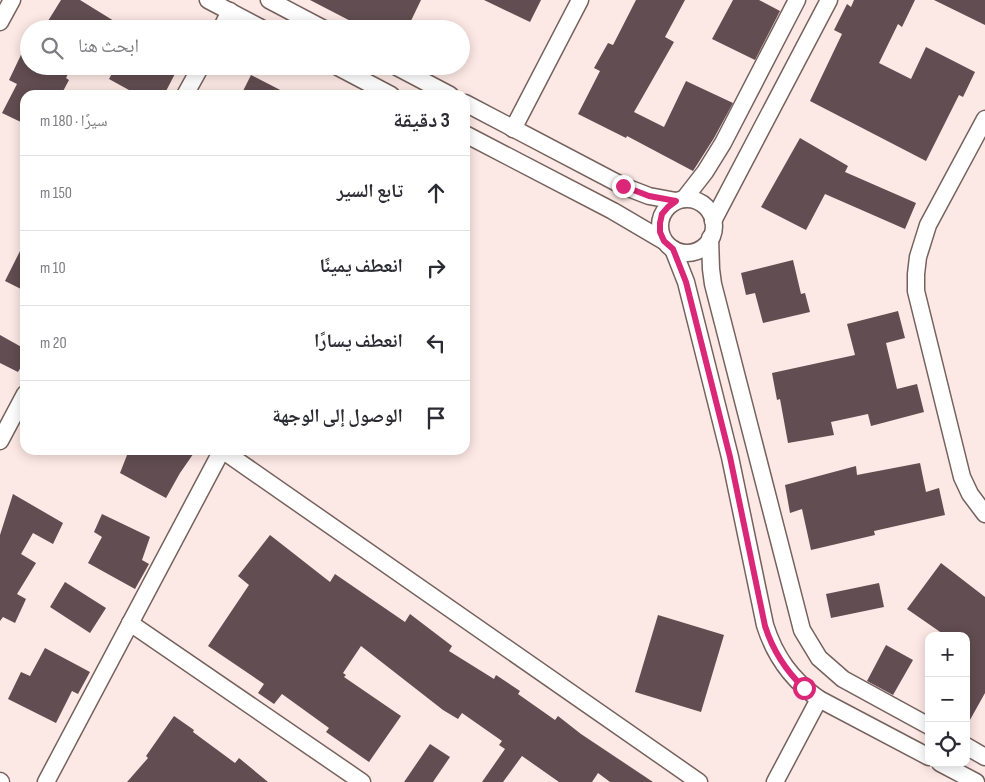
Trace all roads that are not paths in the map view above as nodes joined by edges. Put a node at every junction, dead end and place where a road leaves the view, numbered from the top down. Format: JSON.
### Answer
{"nodes":[{"id":1,"x":12,"y":0,"type":"edge"},
{"id":2,"x":208,"y":0,"type":"edge"},
{"id":3,"x":269,"y":0,"type":"edge"},
{"id":4,"x":580,"y":0,"type":"edge"},
{"id":5,"x":797,"y":0,"type":"edge"},
{"id":6,"x":830,"y":0,"type":"edge"},
{"id":7,"x":230,"y":11,"type":"junction"},
{"id":8,"x":226,"y":20,"type":"edge"},
{"id":9,"x":247,"y":20,"type":"edge"},
{"id":10,"x":307,"y":20,"type":"edge"},
{"id":11,"x":0,"y":22,"type":"edge"},
{"id":12,"x":196,"y":75,"type":"edge"},
{"id":13,"x":353,"y":75,"type":"edge"},
{"id":14,"x":412,"y":75,"type":"edge"},
{"id":15,"x":188,"y":90,"type":"edge"},
{"id":16,"x":382,"y":90,"type":"edge"},
{"id":17,"x":441,"y":90,"type":"edge"},
{"id":18,"x":470,"y":106,"type":"edge"},
{"id":19,"x":985,"y":119,"type":"edge"},
{"id":20,"x":514,"y":128,"type":"junction"},
{"id":21,"x":470,"y":137,"type":"edge"},
{"id":22,"x":680,"y":200,"type":"junction"},
{"id":23,"x":713,"y":221,"type":"junction"},
{"id":24,"x":710,"y":238,"type":"junction"},
{"id":25,"x":669,"y":245,"type":"junction"},
{"id":26,"x":20,"y":403,"type":"edge"},
{"id":27,"x":0,"y":441,"type":"edge"},
{"id":28,"x":219,"y":455,"type":"edge"},
{"id":29,"x":229,"y":455,"type":"edge"},
{"id":30,"x":985,"y":514,"type":"edge"},
{"id":31,"x":130,"y":623,"type":"junction"},
{"id":32,"x":819,"y":699,"type":"junction"},
{"id":33,"x":925,"y":724,"type":"edge"},
{"id":34,"x":970,"y":748,"type":"edge"},
{"id":35,"x":925,"y":755,"type":"edge"},
{"id":36,"x":985,"y":756,"type":"edge"},
{"id":37,"x":948,"y":767,"type":"edge"},
{"id":38,"x":46,"y":782,"type":"edge"},
{"id":39,"x":362,"y":782,"type":"edge"},
{"id":40,"x":700,"y":782,"type":"edge"},
{"id":41,"x":774,"y":782,"type":"edge"},
{"id":42,"x":976,"y":782,"type":"edge"}],
"edges":[{"from":1,"to":11,"type":"street"},
{"from":2,"to":7,"type":"street"},
{"from":3,"to":10,"type":"street"},
{"from":4,"to":20,"type":"street"},
{"from":5,"to":22,"type":"street"},
{"from":6,"to":23,"type":"street"},
{"from":7,"to":8,"type":"street"},
{"from":7,"to":9,"type":"street"},
{"from":12,"to":15,"type":"street"},
{"from":13,"to":16,"type":"street"},
{"from":14,"to":17,"type":"street"},
{"from":18,"to":20,"type":"street"},
{"from":19,"to":30,"type":"street"},
{"from":20,"to":22,"type":"street"},
{"from":21,"to":25,"type":"street"},
{"from":22,"to":23,"type":"street"},
{"from":22,"to":25,"type":"street"},
{"from":23,"to":24,"type":"street"},
{"from":24,"to":25,"type":"street"},
{"from":24,"to":33,"type":"street"},
{"from":25,"to":32,"type":"street"},
{"from":26,"to":27,"type":"street"},
{"from":28,"to":31,"type":"street"},
{"from":29,"to":40,"type":"street"},
{"from":31,"to":38,"type":"street"},
{"from":31,"to":39,"type":"street"},
{"from":32,"to":35,"type":"street"},
{"from":32,"to":41,"type":"street"},
{"from":34,"to":36,"type":"street"},
{"from":37,"to":42,"type":"street"}]}
